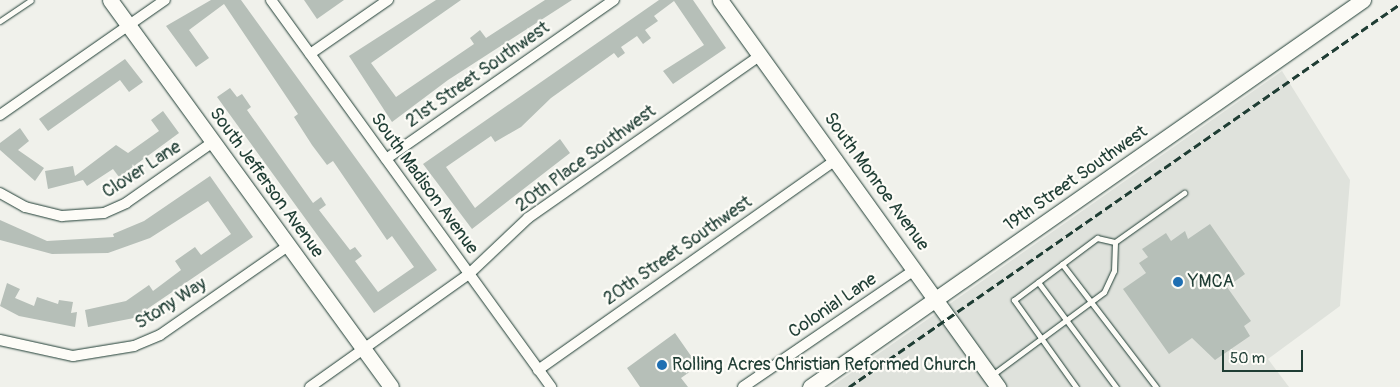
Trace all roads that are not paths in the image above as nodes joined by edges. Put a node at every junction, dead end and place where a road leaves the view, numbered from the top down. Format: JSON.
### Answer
{"nodes":[{"id":1,"x":31,"y":0,"type":"edge"},
{"id":2,"x":110,"y":0,"type":"edge"},
{"id":3,"x":166,"y":0,"type":"edge"},
{"id":4,"x":271,"y":0,"type":"edge"},
{"id":5,"x":388,"y":0,"type":"edge"},
{"id":6,"x":614,"y":0,"type":"edge"},
{"id":7,"x":720,"y":0,"type":"edge"},
{"id":8,"x":1363,"y":0,"type":"edge"},
{"id":9,"x":0,"y":21,"type":"edge"},
{"id":10,"x":129,"y":25,"type":"junction"},
{"id":11,"x":310,"y":54,"type":"junction"},
{"id":12,"x":761,"y":55,"type":"junction"},
{"id":13,"x":0,"y":115,"type":"edge"},
{"id":14,"x":213,"y":142,"type":"junction"},
{"id":15,"x":386,"y":159,"type":"junction"},
{"id":16,"x":836,"y":159,"type":"junction"},
{"id":17,"x":0,"y":193,"type":"edge"},
{"id":18,"x":1184,"y":193,"type":"dead end"},
{"id":19,"x":1115,"y":242,"type":"junction"},
{"id":20,"x":288,"y":246,"type":"junction"},
{"id":21,"x":1062,"y":264,"type":"junction"},
{"id":22,"x":916,"y":269,"type":"junction"},
{"id":23,"x":469,"y":274,"type":"junction"},
{"id":24,"x":1038,"y":282,"type":"junction"},
{"id":25,"x":937,"y":300,"type":"junction"},
{"id":26,"x":1092,"y":302,"type":"junction"},
{"id":27,"x":1068,"y":322,"type":"junction"},
{"id":28,"x":1042,"y":339,"type":"junction"},
{"id":29,"x":0,"y":340,"type":"edge"},
{"id":30,"x":364,"y":350,"type":"junction"},
{"id":31,"x":538,"y":370,"type":"junction"},
{"id":32,"x":994,"y":382,"type":"edge"},
{"id":33,"x":310,"y":387,"type":"edge"},
{"id":34,"x":390,"y":387,"type":"edge"},
{"id":35,"x":551,"y":387,"type":"edge"},
{"id":36,"x":743,"y":387,"type":"edge"},
{"id":37,"x":810,"y":387,"type":"edge"},
{"id":38,"x":1076,"y":387,"type":"edge"},
{"id":39,"x":1116,"y":387,"type":"edge"},
{"id":40,"x":1156,"y":387,"type":"edge"}],
"edges":[{"from":1,"to":9,"type":"lane"},
{"from":2,"to":10,"type":"street","name":"South Jefferson Avenue"},
{"from":3,"to":10,"type":"street"},
{"from":4,"to":11,"type":"street","name":"South Madison Avenue"},
{"from":5,"to":11,"type":"street"},
{"from":6,"to":15,"type":"street","name":"21st Street Southwest"},
{"from":7,"to":12,"type":"street","name":"South Monroe Avenue"},
{"from":8,"to":25,"type":"street","name":"19th Street Southwest"},
{"from":10,"to":13,"type":"street"},
{"from":10,"to":14,"type":"street","name":"South Jefferson Avenue"},
{"from":11,"to":15,"type":"street","name":"South Madison Avenue"},
{"from":12,"to":16,"type":"street","name":"South Monroe Avenue"},
{"from":12,"to":23,"type":"street","name":"20th Place Southwest"},
{"from":14,"to":17,"type":"street","name":"Clover Lane"},
{"from":14,"to":20,"type":"street","name":"South Jefferson Avenue"},
{"from":15,"to":23,"type":"street","name":"South Madison Avenue"},
{"from":16,"to":22,"type":"street","name":"South Monroe Avenue"},
{"from":16,"to":31,"type":"street","name":"20th Street Southwest"},
{"from":18,"to":19,"type":"lane"},
{"from":19,"to":21,"type":"lane"},
{"from":19,"to":26,"type":"lane"},
{"from":20,"to":29,"type":"street","name":"Stony Way"},
{"from":20,"to":30,"type":"street","name":"South Jefferson Avenue"},
{"from":21,"to":24,"type":"lane"},
{"from":21,"to":26,"type":"lane"},
{"from":22,"to":25,"type":"street","name":"South Monroe Avenue"},
{"from":22,"to":36,"type":"street","name":"Colonial Lane"},
{"from":23,"to":30,"type":"street","name":"20th Place Southwest"},
{"from":23,"to":31,"type":"street","name":"South Madison Avenue"},
{"from":24,"to":27,"type":"lane"},
{"from":24,"to":28,"type":"lane"},
{"from":25,"to":32,"type":"street","name":"South Monroe Avenue"},
{"from":25,"to":37,"type":"street","name":"19th Street Southwest"},
{"from":26,"to":27,"type":"lane"},
{"from":26,"to":40,"type":"lane"},
{"from":27,"to":28,"type":"lane"},
{"from":27,"to":39,"type":"lane"},
{"from":28,"to":32,"type":"lane"},
{"from":28,"to":38,"type":"lane"},
{"from":30,"to":33,"type":"street","name":"20th Place Southwest"},
{"from":30,"to":34,"type":"street","name":"South Jefferson Avenue"},
{"from":31,"to":35,"type":"street","name":"South Madison Avenue"}]}
